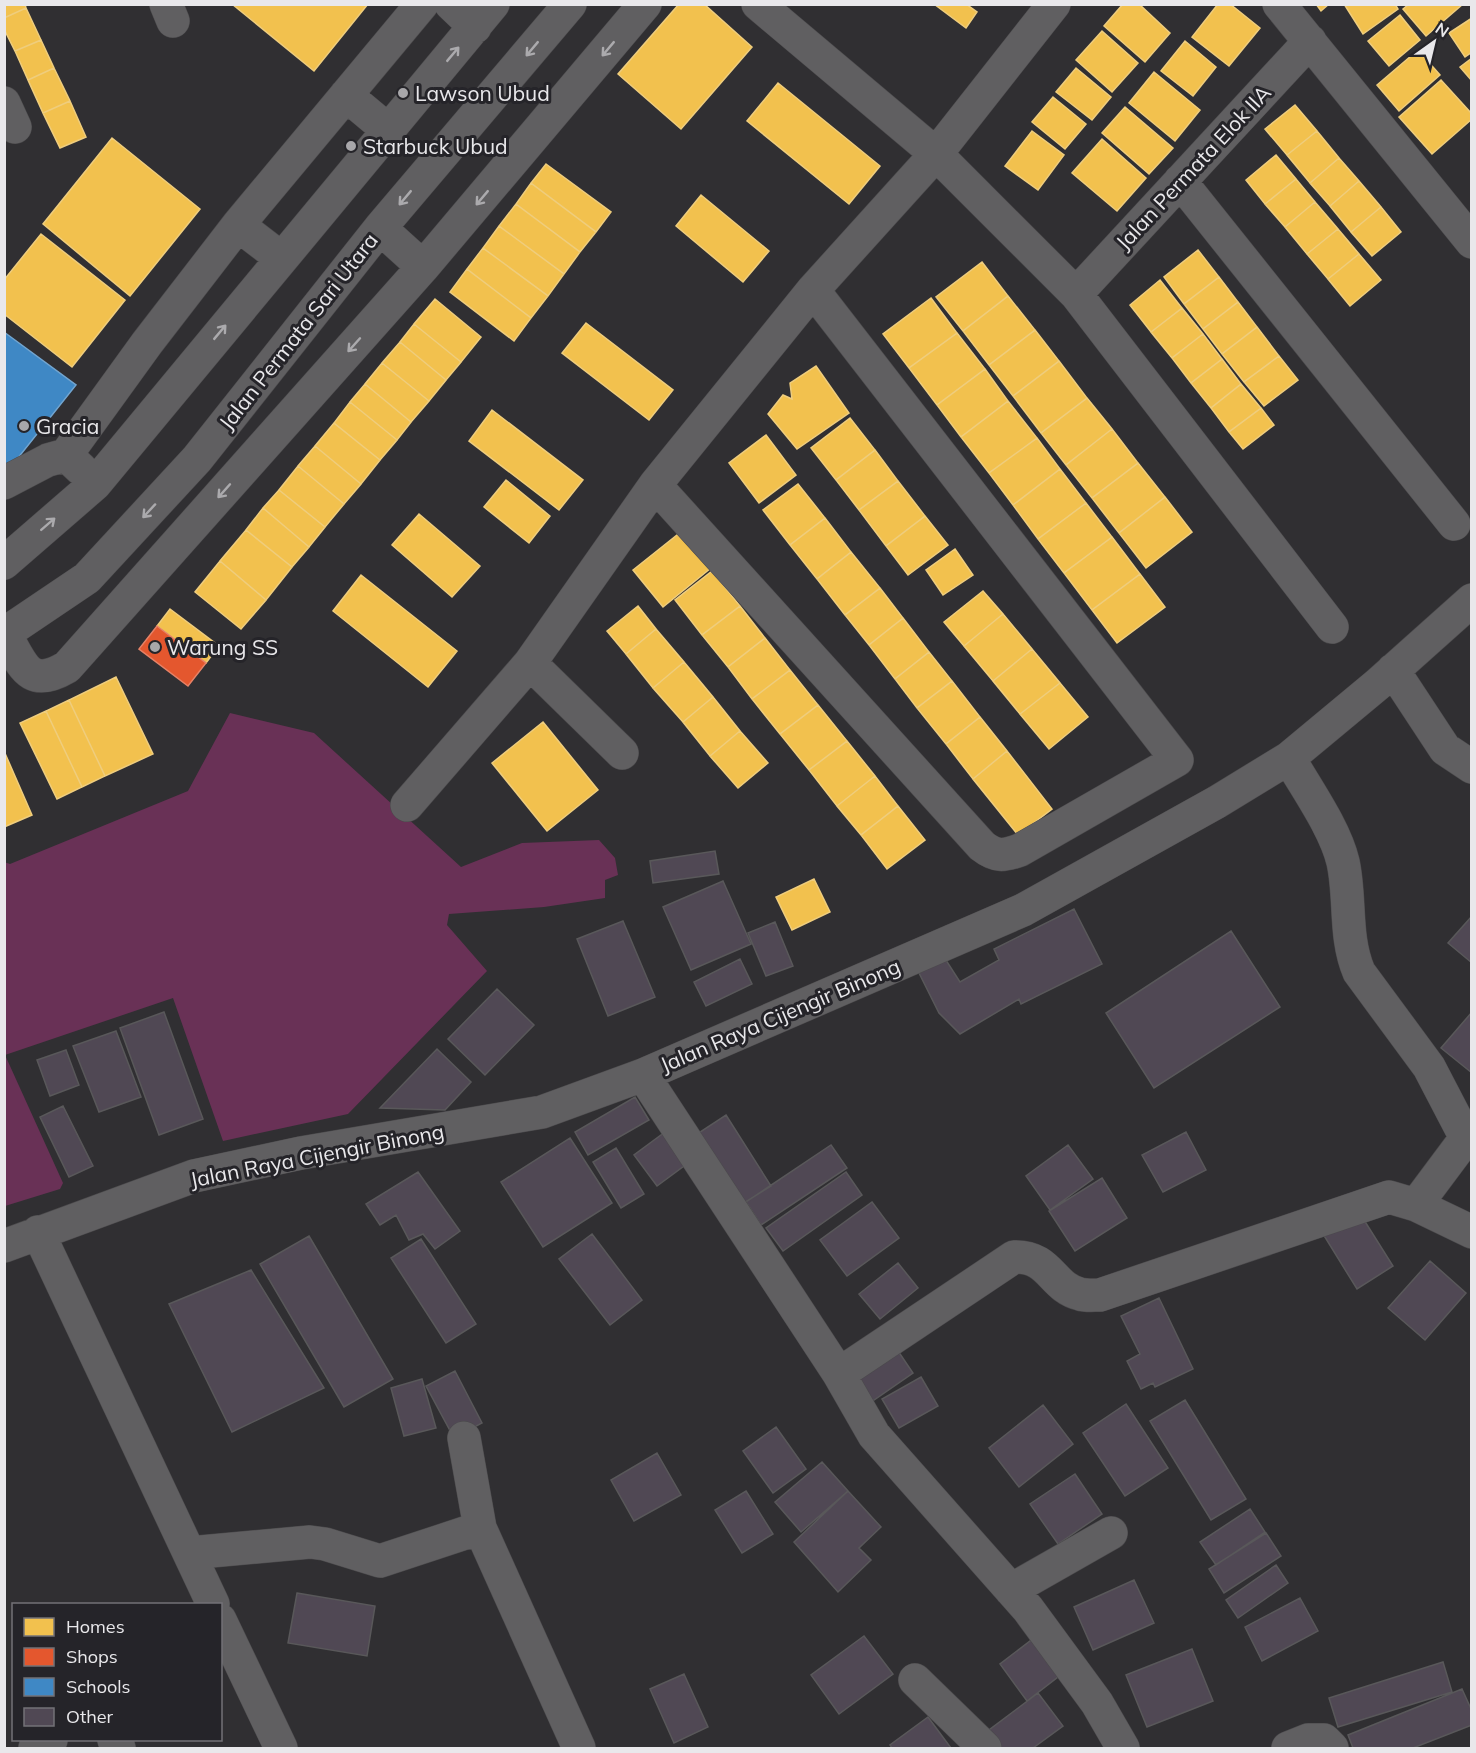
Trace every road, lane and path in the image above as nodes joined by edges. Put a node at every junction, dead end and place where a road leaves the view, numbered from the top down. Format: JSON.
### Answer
{"nodes":[{"id":1,"x":422,"y":4,"type":"edge"},
{"id":2,"x":451,"y":4,"type":"edge"},
{"id":3,"x":570,"y":4,"type":"edge"},
{"id":4,"x":645,"y":4,"type":"edge"},
{"id":5,"x":758,"y":4,"type":"edge"},
{"id":6,"x":1054,"y":4,"type":"edge"},
{"id":7,"x":1279,"y":4,"type":"edge"},
{"id":8,"x":484,"y":16,"type":"edge"},
{"id":9,"x":1310,"y":41,"type":"junction"},
{"id":10,"x":346,"y":95,"type":"junction"},
{"id":11,"x":390,"y":131,"type":"junction"},
{"id":12,"x":936,"y":154,"type":"junction"},
{"id":13,"x":1180,"y":181,"type":"junction"},
{"id":14,"x":238,"y":225,"type":"junction"},
{"id":15,"x":380,"y":228,"type":"junction"},
{"id":16,"x":1472,"y":242,"type":"edge"},
{"id":17,"x":281,"y":258,"type":"junction"},
{"id":18,"x":423,"y":267,"type":"junction"},
{"id":19,"x":813,"y":290,"type":"junction"},
{"id":20,"x":1076,"y":294,"type":"junction"},
{"id":21,"x":147,"y":343,"type":"junction"},
{"id":22,"x":187,"y":372,"type":"junction"},
{"id":23,"x":66,"y":455,"type":"junction"},
{"id":24,"x":4,"y":483,"type":"edge"},
{"id":25,"x":95,"y":484,"type":"junction"},
{"id":26,"x":655,"y":484,"type":"junction"},
{"id":27,"x":1455,"y":524,"type":"dead end"},
{"id":28,"x":4,"y":563,"type":"edge"},
{"id":29,"x":1472,"y":600,"type":"edge"},
{"id":30,"x":1332,"y":627,"type":"dead end"},
{"id":31,"x":5,"y":634,"type":"edge"},
{"id":32,"x":530,"y":663,"type":"junction"},
{"id":33,"x":1393,"y":670,"type":"junction"},
{"id":34,"x":622,"y":753,"type":"dead end"},
{"id":35,"x":1289,"y":758,"type":"junction"},
{"id":36,"x":1472,"y":767,"type":"edge"},
{"id":37,"x":407,"y":805,"type":"dead end"},
{"id":38,"x":643,"y":1075,"type":"junction"},
{"id":39,"x":1416,"y":1205,"type":"junction"},
{"id":40,"x":38,"y":1232,"type":"junction"},
{"id":41,"x":1472,"y":1233,"type":"edge"},
{"id":42,"x":4,"y":1246,"type":"edge"},
{"id":43,"x":839,"y":1374,"type":"junction"},
{"id":44,"x":464,"y":1438,"type":"dead end"},
{"id":45,"x":480,"y":1528,"type":"junction"},
{"id":46,"x":1111,"y":1533,"type":"dead end"},
{"id":47,"x":189,"y":1553,"type":"junction"},
{"id":48,"x":1011,"y":1590,"type":"junction"},
{"id":49,"x":212,"y":1603,"type":"edge"},
{"id":50,"x":222,"y":1624,"type":"edge"},
{"id":51,"x":915,"y":1680,"type":"dead end"},
{"id":52,"x":49,"y":1741,"type":"edge"},
{"id":53,"x":35,"y":1749,"type":"edge"},
{"id":54,"x":281,"y":1749,"type":"edge"},
{"id":55,"x":579,"y":1749,"type":"edge"},
{"id":56,"x":985,"y":1749,"type":"edge"},
{"id":57,"x":1123,"y":1749,"type":"edge"},
{"id":58,"x":1288,"y":1749,"type":"edge"},
{"id":59,"x":1332,"y":1749,"type":"edge"}],
"edges":[{"from":1,"to":10,"type":"street"},
{"from":2,"to":8,"type":"street"},
{"from":3,"to":15,"type":"street","name":"Jalan Permata Sari Utara","one_way":true},
{"from":4,"to":18,"type":"street","one_way":true},
{"from":5,"to":12,"type":"street"},
{"from":6,"to":12,"type":"street"},
{"from":7,"to":9,"type":"street"},
{"from":11,"to":8,"type":"street","one_way":true},
{"from":9,"to":13,"type":"street","name":"Jalan Permata Elok IIA"},
{"from":9,"to":16,"type":"street"},
{"from":10,"to":11,"type":"street"},
{"from":10,"to":14,"type":"street"},
{"from":11,"to":17,"type":"street"},
{"from":12,"to":19,"type":"street"},
{"from":12,"to":20,"type":"street"},
{"from":13,"to":20,"type":"street","name":"Jalan Permata Elok IIA"},
{"from":13,"to":27,"type":"street"},
{"from":14,"to":17,"type":"street"},
{"from":14,"to":21,"type":"street"},
{"from":15,"to":18,"type":"street"},
{"from":15,"to":31,"type":"street","name":"Jalan Permata Sari Utara","one_way":true},
{"from":22,"to":17,"type":"street","one_way":true},
{"from":18,"to":31,"type":"street","one_way":true},
{"from":19,"to":26,"type":"street"},
{"from":19,"to":26,"type":"street"},
{"from":20,"to":30,"type":"street"},
{"from":21,"to":22,"type":"street"},
{"from":21,"to":23,"type":"street"},
{"from":22,"to":25,"type":"street"},
{"from":23,"to":24,"type":"street"},
{"from":23,"to":25,"type":"street"},
{"from":28,"to":25,"type":"street","one_way":true},
{"from":26,"to":32,"type":"street"},
{"from":29,"to":33,"type":"street","name":"Jalan Raya Cijengir Binong"},
{"from":32,"to":34,"type":"street"},
{"from":32,"to":37,"type":"street"},
{"from":33,"to":35,"type":"street","name":"Jalan Raya Cijengir Binong"},
{"from":33,"to":36,"type":"street"},
{"from":35,"to":38,"type":"street","name":"Jalan Raya Cijengir Binong"},
{"from":35,"to":39,"type":"street"},
{"from":38,"to":40,"type":"street","name":"Jalan Raya Cijengir Binong"},
{"from":38,"to":43,"type":"street"},
{"from":39,"to":41,"type":"street"},
{"from":39,"to":43,"type":"street"},
{"from":40,"to":42,"type":"street","name":"Jalan Raya Cijengir Binong"},
{"from":40,"to":47,"type":"street"},
{"from":43,"to":48,"type":"street"},
{"from":44,"to":45,"type":"street"},
{"from":45,"to":47,"type":"street"},
{"from":45,"to":55,"type":"street"},
{"from":46,"to":48,"type":"street"},
{"from":47,"to":49,"type":"street"},
{"from":48,"to":57,"type":"street"},
{"from":50,"to":54,"type":"street"},
{"from":51,"to":56,"type":"street"},
{"from":52,"to":53,"type":"street"},
{"from":58,"to":59,"type":"street"}]}
